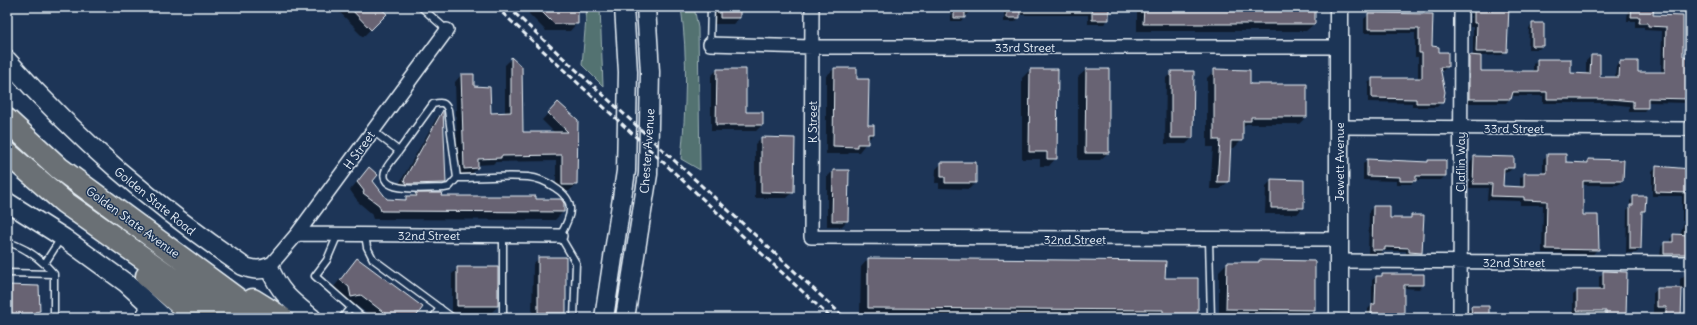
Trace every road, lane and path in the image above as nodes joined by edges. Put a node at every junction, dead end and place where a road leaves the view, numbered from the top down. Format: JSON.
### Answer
{"nodes":[{"id":1,"x":421,"y":7,"type":"edge"},
{"id":2,"x":624,"y":7,"type":"edge"},
{"id":3,"x":646,"y":7,"type":"edge"},
{"id":4,"x":711,"y":7,"type":"edge"},
{"id":5,"x":812,"y":7,"type":"edge"},
{"id":6,"x":1339,"y":7,"type":"edge"},
{"id":7,"x":1460,"y":7,"type":"edge"},
{"id":8,"x":447,"y":30,"type":"joint"},
{"id":9,"x":710,"y":44,"type":"joint"},
{"id":10,"x":812,"y":47,"type":"junction"},
{"id":11,"x":1339,"y":47,"type":"junction"},
{"id":12,"x":7,"y":60,"type":"edge"},
{"id":13,"x":7,"y":120,"type":"edge"},
{"id":14,"x":1339,"y":127,"type":"junction"},
{"id":15,"x":1460,"y":128,"type":"junction"},
{"id":16,"x":1690,"y":129,"type":"edge"},
{"id":17,"x":373,"y":131,"type":"junction"},
{"id":18,"x":399,"y":151,"type":"junction"},
{"id":19,"x":7,"y":153,"type":"edge"},
{"id":20,"x":457,"y":178,"type":"junction"},
{"id":21,"x":7,"y":202,"type":"edge"},
{"id":22,"x":64,"y":202,"type":"junction"},
{"id":23,"x":297,"y":234,"type":"junction"},
{"id":24,"x":338,"y":234,"type":"junction"},
{"id":25,"x":365,"y":235,"type":"junction"},
{"id":26,"x":503,"y":235,"type":"junction"},
{"id":27,"x":560,"y":236,"type":"junction"},
{"id":28,"x":62,"y":237,"type":"junction"},
{"id":29,"x":811,"y":237,"type":"joint"},
{"id":30,"x":1339,"y":239,"type":"junction"},
{"id":31,"x":1209,"y":240,"type":"junction"},
{"id":32,"x":7,"y":242,"type":"edge"},
{"id":33,"x":179,"y":255,"type":"junction"},
{"id":34,"x":1339,"y":261,"type":"junction"},
{"id":35,"x":1460,"y":262,"type":"junction"},
{"id":36,"x":1690,"y":262,"type":"edge"},
{"id":37,"x":45,"y":263,"type":"junction"},
{"id":38,"x":269,"y":267,"type":"junction"},
{"id":39,"x":7,"y":273,"type":"edge"},
{"id":40,"x":54,"y":274,"type":"junction"},
{"id":41,"x":147,"y":303,"type":"junction"},
{"id":42,"x":350,"y":308,"type":"junction"},
{"id":43,"x":440,"y":308,"type":"junction"},
{"id":44,"x":54,"y":318,"type":"edge"},
{"id":45,"x":137,"y":318,"type":"edge"},
{"id":46,"x":164,"y":318,"type":"edge"},
{"id":47,"x":196,"y":318,"type":"edge"},
{"id":48,"x":228,"y":318,"type":"edge"},
{"id":49,"x":263,"y":318,"type":"edge"},
{"id":50,"x":282,"y":318,"type":"edge"},
{"id":51,"x":312,"y":318,"type":"edge"},
{"id":52,"x":342,"y":318,"type":"edge"},
{"id":53,"x":363,"y":318,"type":"edge"},
{"id":54,"x":433,"y":318,"type":"edge"},
{"id":55,"x":453,"y":318,"type":"edge"},
{"id":56,"x":503,"y":318,"type":"edge"},
{"id":57,"x":574,"y":318,"type":"edge"},
{"id":58,"x":604,"y":318,"type":"edge"},
{"id":59,"x":625,"y":318,"type":"edge"},
{"id":60,"x":1211,"y":318,"type":"edge"},
{"id":61,"x":1339,"y":318,"type":"edge"},
{"id":62,"x":1460,"y":318,"type":"edge"}],
"edges":[{"from":1,"to":8,"type":"lane"},
{"from":2,"to":58,"type":"street","name":"Chester Avenue"},
{"from":3,"to":59,"type":"street","name":"Chester Avenue"},
{"from":4,"to":9,"type":"lane"},
{"from":5,"to":10,"type":"street","name":"K Street"},
{"from":6,"to":11,"type":"street","name":"Jewett Avenue"},
{"from":7,"to":15,"type":"street","name":"Claflin Way"},
{"from":8,"to":17,"type":"street","name":"H Street"},
{"from":9,"to":10,"type":"street","name":"33rd Street"},
{"from":10,"to":11,"type":"street","name":"33rd Street"},
{"from":10,"to":29,"type":"street","name":"K Street"},
{"from":11,"to":14,"type":"street","name":"Jewett Avenue"},
{"from":12,"to":38,"type":"street","name":"Golden State Road"},
{"from":13,"to":33,"type":"highway","name":"Golden State Avenue"},
{"from":14,"to":15,"type":"street","name":"33rd Street"},
{"from":14,"to":30,"type":"street","name":"Jewett Avenue"},
{"from":15,"to":16,"type":"street","name":"33rd Street"},
{"from":15,"to":35,"type":"street","name":"Claflin Way"},
{"from":17,"to":18,"type":"lane"},
{"from":17,"to":23,"type":"street","name":"H Street"},
{"from":18,"to":20,"type":"lane"},
{"from":18,"to":20,"type":"lane"},
{"from":19,"to":22,"type":"highway","name":"Golden State Avenue"},
{"from":20,"to":27,"type":"lane"},
{"from":21,"to":28,"type":"street"},
{"from":22,"to":47,"type":"highway"},
{"from":22,"to":48,"type":"highway","name":"Golden State Avenue"},
{"from":23,"to":24,"type":"street","name":"32nd Street"},
{"from":23,"to":38,"type":"street","name":"H Street"},
{"from":24,"to":25,"type":"street","name":"32nd Street"},
{"from":24,"to":42,"type":"lane"},
{"from":25,"to":26,"type":"street","name":"32nd Street"},
{"from":25,"to":43,"type":"lane"},
{"from":26,"to":27,"type":"street","name":"32nd Street"},
{"from":26,"to":56,"type":"lane"},
{"from":27,"to":57,"type":"lane"},
{"from":28,"to":37,"type":"lane"},
{"from":28,"to":41,"type":"street"},
{"from":29,"to":31,"type":"street","name":"32nd Street"},
{"from":30,"to":31,"type":"street","name":"32nd Street"},
{"from":30,"to":34,"type":"street","name":"Jewett Avenue"},
{"from":31,"to":60,"type":"lane"},
{"from":32,"to":37,"type":"lane"},
{"from":33,"to":49,"type":"highway","name":"Golden State Avenue"},
{"from":33,"to":50,"type":"highway"},
{"from":34,"to":35,"type":"street","name":"32nd Street"},
{"from":34,"to":61,"type":"street","name":"Jewett Avenue"},
{"from":35,"to":36,"type":"street","name":"32nd Street"},
{"from":35,"to":62,"type":"street","name":"Claflin Way"},
{"from":37,"to":40,"type":"lane"},
{"from":38,"to":51,"type":"street"},
{"from":39,"to":40,"type":"lane"},
{"from":40,"to":44,"type":"lane"},
{"from":41,"to":45,"type":"lane"},
{"from":41,"to":46,"type":"street"},
{"from":42,"to":52,"type":"lane"},
{"from":42,"to":53,"type":"lane"},
{"from":43,"to":54,"type":"lane"},
{"from":43,"to":55,"type":"lane"}]}
